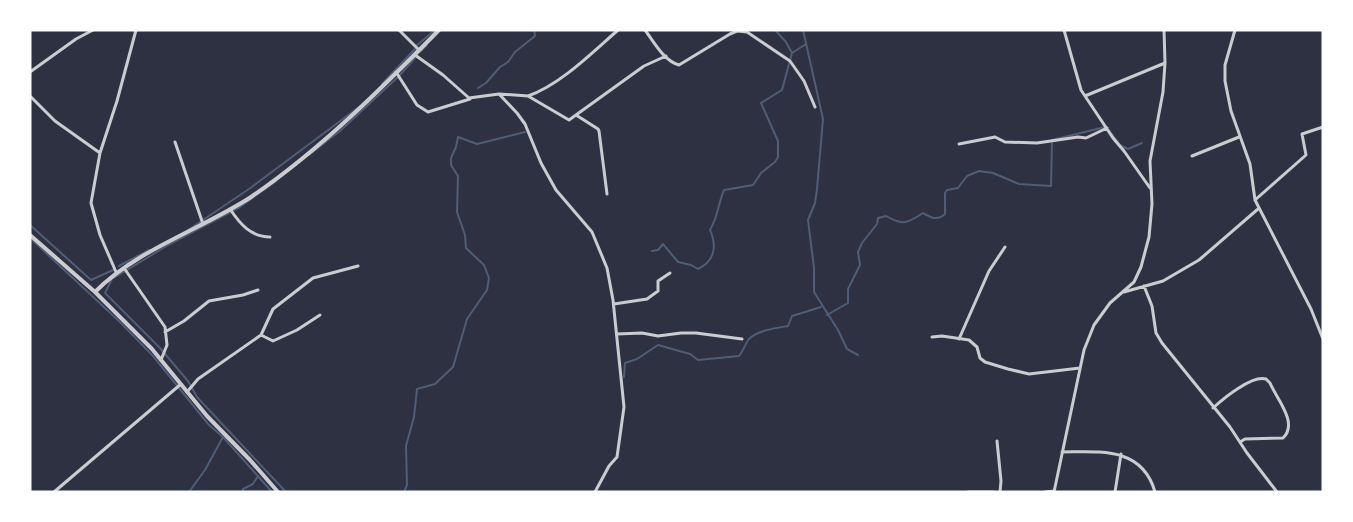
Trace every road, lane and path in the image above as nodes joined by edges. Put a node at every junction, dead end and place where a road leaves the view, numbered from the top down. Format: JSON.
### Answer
{"nodes":[{"id":1,"x":93,"y":30,"type":"edge"},
{"id":2,"x":136,"y":30,"type":"edge"},
{"id":3,"x":399,"y":30,"type":"edge"},
{"id":4,"x":439,"y":30,"type":"edge"},
{"id":5,"x":618,"y":30,"type":"edge"},
{"id":6,"x":645,"y":30,"type":"edge"},
{"id":7,"x":1065,"y":30,"type":"edge"},
{"id":8,"x":1164,"y":30,"type":"edge"},
{"id":9,"x":1235,"y":30,"type":"edge"},
{"id":10,"x":419,"y":50,"type":"junction"},
{"id":11,"x":415,"y":55,"type":"junction"},
{"id":12,"x":666,"y":56,"type":"junction"},
{"id":13,"x":1165,"y":63,"type":"junction"},
{"id":14,"x":30,"y":72,"type":"edge"},
{"id":15,"x":396,"y":72,"type":"junction"},
{"id":16,"x":499,"y":94,"type":"junction"},
{"id":17,"x":30,"y":96,"type":"edge"},
{"id":18,"x":528,"y":96,"type":"junction"},
{"id":19,"x":1084,"y":96,"type":"junction"},
{"id":20,"x":471,"y":98,"type":"junction"},
{"id":21,"x":815,"y":107,"type":"dead end"},
{"id":22,"x":576,"y":115,"type":"junction"},
{"id":23,"x":1323,"y":127,"type":"edge"},
{"id":24,"x":1107,"y":128,"type":"junction"},
{"id":25,"x":1239,"y":137,"type":"junction"},
{"id":26,"x":175,"y":142,"type":"dead end"},
{"id":27,"x":959,"y":144,"type":"dead end"},
{"id":28,"x":100,"y":153,"type":"junction"},
{"id":29,"x":1192,"y":156,"type":"dead end"},
{"id":30,"x":1151,"y":189,"type":"junction"},
{"id":31,"x":607,"y":194,"type":"dead end"},
{"id":32,"x":1255,"y":200,"type":"junction"},
{"id":33,"x":230,"y":209,"type":"junction"},
{"id":34,"x":1258,"y":209,"type":"junction"},
{"id":35,"x":203,"y":224,"type":"junction"},
{"id":36,"x":30,"y":235,"type":"edge"},
{"id":37,"x":270,"y":237,"type":"dead end"},
{"id":38,"x":1005,"y":247,"type":"dead end"},
{"id":39,"x":358,"y":266,"type":"dead end"},
{"id":40,"x":124,"y":268,"type":"junction"},
{"id":41,"x":116,"y":272,"type":"junction"},
{"id":42,"x":670,"y":273,"type":"dead end"},
{"id":43,"x":1144,"y":286,"type":"junction"},
{"id":44,"x":258,"y":290,"type":"dead end"},
{"id":45,"x":95,"y":292,"type":"junction"},
{"id":46,"x":1121,"y":292,"type":"junction"},
{"id":47,"x":614,"y":304,"type":"junction"},
{"id":48,"x":320,"y":315,"type":"dead end"},
{"id":49,"x":165,"y":332,"type":"junction"},
{"id":50,"x":617,"y":334,"type":"junction"},
{"id":51,"x":1322,"y":334,"type":"edge"},
{"id":52,"x":261,"y":335,"type":"junction"},
{"id":53,"x":932,"y":337,"type":"dead end"},
{"id":54,"x":742,"y":339,"type":"dead end"},
{"id":55,"x":959,"y":339,"type":"junction"},
{"id":56,"x":1323,"y":339,"type":"edge"},
{"id":57,"x":161,"y":360,"type":"junction"},
{"id":58,"x":1080,"y":368,"type":"junction"},
{"id":59,"x":181,"y":384,"type":"junction"},
{"id":60,"x":187,"y":392,"type":"junction"},
{"id":61,"x":1213,"y":408,"type":"junction"},
{"id":62,"x":997,"y":441,"type":"dead end"},
{"id":63,"x":1240,"y":442,"type":"junction"},
{"id":64,"x":1062,"y":452,"type":"junction"},
{"id":65,"x":1121,"y":454,"type":"junction"},
{"id":66,"x":1054,"y":491,"type":"edge"},
{"id":67,"x":54,"y":492,"type":"edge"},
{"id":68,"x":278,"y":492,"type":"edge"},
{"id":69,"x":595,"y":492,"type":"edge"},
{"id":70,"x":968,"y":492,"type":"edge"},
{"id":71,"x":994,"y":492,"type":"edge"},
{"id":72,"x":1000,"y":492,"type":"edge"},
{"id":73,"x":1045,"y":492,"type":"edge"},
{"id":74,"x":1115,"y":492,"type":"edge"},
{"id":75,"x":1155,"y":492,"type":"edge"},
{"id":76,"x":1277,"y":492,"type":"edge"}],
"edges":[{"from":1,"to":14,"type":"street"},
{"from":2,"to":28,"type":"street"},
{"from":3,"to":10,"type":"street"},
{"from":4,"to":10,"type":"street"},
{"from":5,"to":18,"type":"street"},
{"from":6,"to":12,"type":"street"},
{"from":7,"to":19,"type":"street"},
{"from":8,"to":13,"type":"street"},
{"from":9,"to":25,"type":"street"},
{"from":10,"to":11,"type":"street"},
{"from":11,"to":15,"type":"street"},
{"from":11,"to":20,"type":"street"},
{"from":12,"to":21,"type":"street"},
{"from":12,"to":22,"type":"street"},
{"from":13,"to":19,"type":"street"},
{"from":13,"to":30,"type":"street"},
{"from":15,"to":20,"type":"street"},
{"from":15,"to":33,"type":"street"},
{"from":16,"to":18,"type":"street"},
{"from":16,"to":20,"type":"street"},
{"from":16,"to":47,"type":"street"},
{"from":17,"to":28,"type":"street"},
{"from":18,"to":22,"type":"street"},
{"from":19,"to":24,"type":"street"},
{"from":22,"to":31,"type":"street"},
{"from":23,"to":32,"type":"street"},
{"from":24,"to":27,"type":"street"},
{"from":24,"to":30,"type":"street"},
{"from":25,"to":29,"type":"street"},
{"from":25,"to":32,"type":"street"},
{"from":26,"to":35,"type":"street"},
{"from":28,"to":41,"type":"street"},
{"from":30,"to":46,"type":"street"},
{"from":32,"to":34,"type":"street"},
{"from":33,"to":35,"type":"street"},
{"from":33,"to":37,"type":"street"},
{"from":34,"to":43,"type":"street"},
{"from":34,"to":51,"type":"street"},
{"from":35,"to":40,"type":"street"},
{"from":36,"to":45,"type":"street"},
{"from":38,"to":55,"type":"street"},
{"from":39,"to":52,"type":"street"},
{"from":40,"to":41,"type":"street"},
{"from":40,"to":49,"type":"street"},
{"from":41,"to":45,"type":"street"},
{"from":42,"to":47,"type":"street"},
{"from":43,"to":46,"type":"street"},
{"from":43,"to":61,"type":"street"},
{"from":44,"to":49,"type":"street"},
{"from":45,"to":57,"type":"street"},
{"from":46,"to":58,"type":"street"},
{"from":47,"to":50,"type":"street"},
{"from":48,"to":52,"type":"street"},
{"from":49,"to":57,"type":"street"},
{"from":50,"to":54,"type":"street"},
{"from":50,"to":69,"type":"street"},
{"from":51,"to":56,"type":"street"},
{"from":52,"to":60,"type":"street"},
{"from":53,"to":55,"type":"street"},
{"from":55,"to":58,"type":"street"},
{"from":57,"to":59,"type":"street"},
{"from":58,"to":64,"type":"street"},
{"from":59,"to":60,"type":"street"},
{"from":59,"to":67,"type":"street"},
{"from":60,"to":68,"type":"street"},
{"from":61,"to":63,"type":"street"},
{"from":61,"to":63,"type":"street"},
{"from":62,"to":72,"type":"street"},
{"from":63,"to":76,"type":"street"},
{"from":64,"to":65,"type":"street"},
{"from":64,"to":66,"type":"street"},
{"from":65,"to":74,"type":"street"},
{"from":65,"to":75,"type":"street"},
{"from":66,"to":73,"type":"street"},
{"from":70,"to":71,"type":"street"}]}
